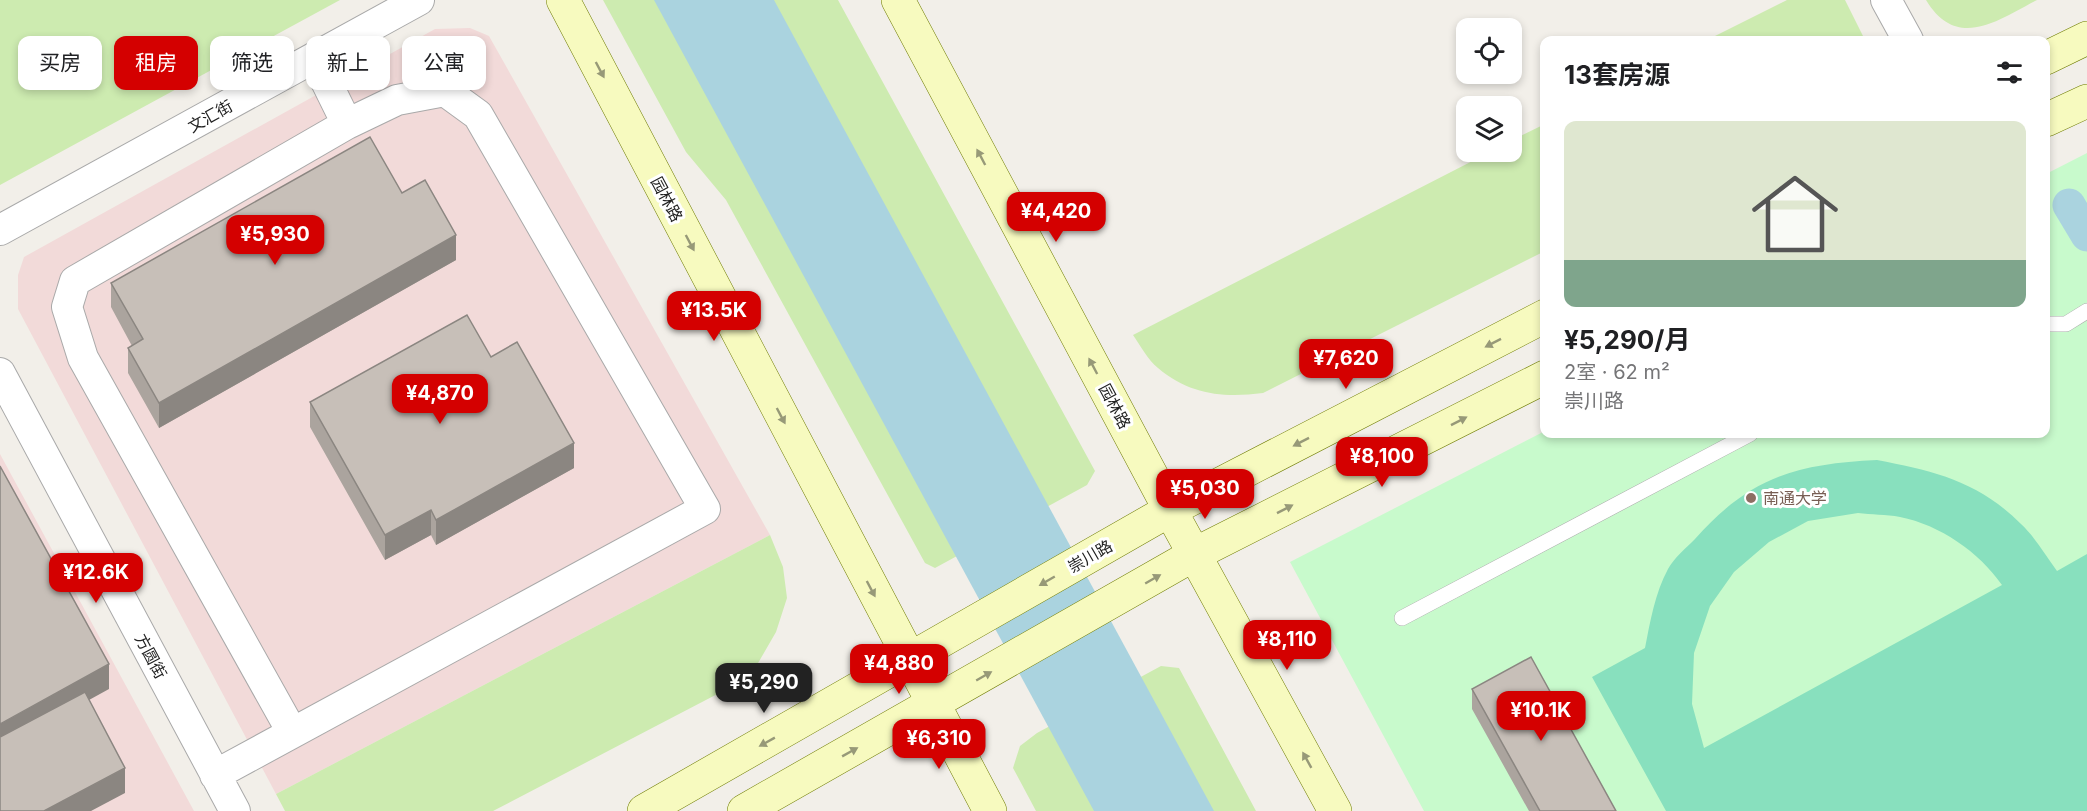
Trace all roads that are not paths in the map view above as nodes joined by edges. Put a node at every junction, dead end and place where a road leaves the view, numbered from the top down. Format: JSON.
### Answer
{"nodes":[{"id":1,"x":419,"y":0,"type":"edge"},
{"id":2,"x":563,"y":0,"type":"edge"},
{"id":3,"x":898,"y":0,"type":"edge"},
{"id":4,"x":1886,"y":0,"type":"edge"},
{"id":5,"x":356,"y":36,"type":"edge"},
{"id":6,"x":1906,"y":36,"type":"edge"},
{"id":7,"x":2087,"y":38,"type":"edge"},
{"id":8,"x":2050,"y":56,"type":"edge"},
{"id":9,"x":306,"y":64,"type":"edge"},
{"id":10,"x":330,"y":90,"type":"edge"},
{"id":11,"x":2087,"y":101,"type":"edge"},
{"id":12,"x":2050,"y":118,"type":"edge"},
{"id":13,"x":347,"y":124,"type":"junction"},
{"id":14,"x":0,"y":230,"type":"edge"},
{"id":15,"x":2087,"y":310,"type":"edge"},
{"id":16,"x":1540,"y":319,"type":"edge"},
{"id":17,"x":2050,"y":324,"type":"edge"},
{"id":18,"x":0,"y":373,"type":"edge"},
{"id":19,"x":1540,"y":380,"type":"edge"},
{"id":20,"x":1742,"y":438,"type":"edge"},
{"id":21,"x":1170,"y":510,"type":"junction"},
{"id":22,"x":1195,"y":554,"type":"junction"},
{"id":23,"x":1402,"y":618,"type":"dead end"},
{"id":24,"x":909,"y":661,"type":"junction"},
{"id":25,"x":933,"y":705,"type":"junction"},
{"id":26,"x":292,"y":732,"type":"junction"},
{"id":27,"x":215,"y":775,"type":"junction"},
{"id":28,"x":235,"y":811,"type":"edge"},
{"id":29,"x":644,"y":811,"type":"edge"},
{"id":30,"x":744,"y":811,"type":"edge"},
{"id":31,"x":990,"y":811,"type":"edge"},
{"id":32,"x":1335,"y":811,"type":"edge"}],
"edges":[{"from":1,"to":5,"type":"street","name":"文汇街"},
{"from":2,"to":24,"type":"main road","name":"园林路","one_way":true},
{"from":21,"to":3,"type":"main road","name":"园林路","one_way":true},
{"from":4,"to":6,"type":"street"},
{"from":7,"to":8,"type":"main road"},
{"from":9,"to":14,"type":"street","name":"文汇街"},
{"from":10,"to":13,"type":"street"},
{"from":11,"to":12,"type":"main road"},
{"from":13,"to":26,"type":"street"},
{"from":13,"to":26,"type":"street"},
{"from":15,"to":17,"type":"lane"},
{"from":16,"to":21,"type":"main road","name":"崇川路","one_way":true},
{"from":18,"to":27,"type":"street","name":"方圆街"},
{"from":22,"to":19,"type":"main road","one_way":true},
{"from":20,"to":23,"type":"lane"},
{"from":21,"to":22,"type":"main road","name":"园林路"},
{"from":21,"to":24,"type":"main road","name":"崇川路","one_way":true},
{"from":25,"to":22,"type":"main road","one_way":true},
{"from":32,"to":22,"type":"main road","name":"园林路","one_way":true},
{"from":24,"to":25,"type":"main road","name":"园林路"},
{"from":24,"to":29,"type":"main road","name":"崇川路","one_way":true},
{"from":30,"to":25,"type":"main road","one_way":true},
{"from":25,"to":31,"type":"main road","name":"园林路"},
{"from":26,"to":27,"type":"street"},
{"from":27,"to":28,"type":"street","name":"方圆街"}]}
